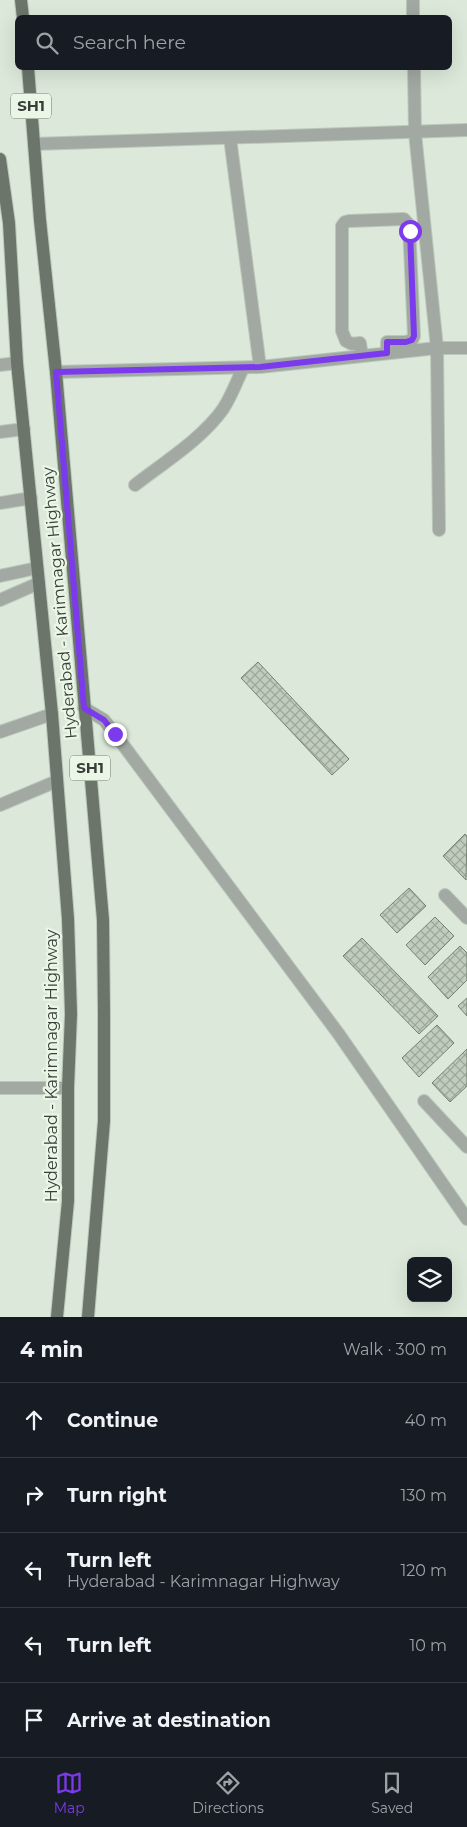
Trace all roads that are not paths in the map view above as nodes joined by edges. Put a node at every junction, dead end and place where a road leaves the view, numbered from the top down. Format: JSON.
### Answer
{"nodes":[{"id":1,"x":21,"y":0,"type":"edge"},
{"id":2,"x":413,"y":0,"type":"edge"},
{"id":3,"x":23,"y":15,"type":"edge"},
{"id":4,"x":413,"y":15,"type":"edge"},
{"id":5,"x":28,"y":70,"type":"edge"},
{"id":6,"x":414,"y":70,"type":"edge"},
{"id":7,"x":467,"y":130,"type":"edge"},
{"id":8,"x":415,"y":132,"type":"junction"},
{"id":9,"x":230,"y":138,"type":"junction"},
{"id":10,"x":34,"y":144,"type":"junction"},
{"id":11,"x":0,"y":159,"type":"edge"},
{"id":12,"x":437,"y":348,"type":"junction"},
{"id":13,"x":467,"y":348,"type":"edge"},
{"id":14,"x":387,"y":353,"type":"junction"},
{"id":15,"x":362,"y":356,"type":"junction"},
{"id":16,"x":17,"y":363,"type":"junction"},
{"id":17,"x":0,"y":364,"type":"edge"},
{"id":18,"x":260,"y":367,"type":"junction"},
{"id":19,"x":244,"y":368,"type":"junction"},
{"id":20,"x":56,"y":372,"type":"junction"},
{"id":21,"x":24,"y":429,"type":"junction"},
{"id":22,"x":0,"y":432,"type":"edge"},
{"id":23,"x":135,"y":485,"type":"dead end"},
{"id":24,"x":31,"y":498,"type":"junction"},
{"id":25,"x":0,"y":503,"type":"edge"},
{"id":26,"x":439,"y":530,"type":"dead end"},
{"id":27,"x":37,"y":568,"type":"junction"},
{"id":28,"x":0,"y":576,"type":"edge"},
{"id":29,"x":39,"y":583,"type":"junction"},
{"id":30,"x":0,"y":600,"type":"edge"},
{"id":31,"x":84,"y":708,"type":"junction"},
{"id":32,"x":52,"y":714,"type":"junction"},
{"id":33,"x":0,"y":732,"type":"edge"},
{"id":34,"x":57,"y":781,"type":"junction"},
{"id":35,"x":0,"y":805,"type":"edge"},
{"id":36,"x":445,"y":895,"type":"dead end"},
{"id":37,"x":467,"y":918,"type":"edge"},
{"id":38,"x":0,"y":1088,"type":"edge"},
{"id":39,"x":68,"y":1088,"type":"junction"},
{"id":40,"x":424,"y":1101,"type":"dead end"},
{"id":41,"x":467,"y":1146,"type":"edge"},
{"id":42,"x":467,"y":1219,"type":"edge"},
{"id":43,"x":57,"y":1317,"type":"edge"},
{"id":44,"x":88,"y":1317,"type":"edge"}],
"edges":[{"from":1,"to":3,"type":"main road"},
{"from":2,"to":4,"type":"street"},
{"from":5,"to":10,"type":"main road","name":"Hyderabad - Karimnagar Highway","number":"SH1"},
{"from":6,"to":8,"type":"street"},
{"from":7,"to":8,"type":"street"},
{"from":8,"to":9,"type":"street"},
{"from":8,"to":12,"type":"street"},
{"from":9,"to":10,"type":"street"},
{"from":9,"to":18,"type":"street"},
{"from":10,"to":20,"type":"main road","name":"Hyderabad - Karimnagar Highway","number":"SH1"},
{"from":11,"to":16,"type":"main road","name":"Hyderabad - Karimnagar Highway","number":"SH1"},
{"from":12,"to":13,"type":"street"},
{"from":12,"to":14,"type":"street"},
{"from":12,"to":26,"type":"street"},
{"from":14,"to":15,"type":"street"},
{"from":14,"to":15,"type":"street"},
{"from":15,"to":18,"type":"street"},
{"from":16,"to":17,"type":"street"},
{"from":16,"to":21,"type":"main road","name":"Hyderabad - Karimnagar Highway","number":"SH1"},
{"from":18,"to":19,"type":"street"},
{"from":19,"to":20,"type":"street"},
{"from":19,"to":23,"type":"street"},
{"from":20,"to":31,"type":"main road","name":"Hyderabad - Karimnagar Highway","number":"SH1"},
{"from":21,"to":22,"type":"street"},
{"from":21,"to":24,"type":"main road","name":"Hyderabad - Karimnagar Highway","number":"SH1"},
{"from":24,"to":25,"type":"street"},
{"from":24,"to":27,"type":"main road","name":"Hyderabad - Karimnagar Highway","number":"SH1"},
{"from":27,"to":28,"type":"street"},
{"from":27,"to":29,"type":"main road","name":"Hyderabad - Karimnagar Highway","number":"SH1"},
{"from":29,"to":30,"type":"street"},
{"from":29,"to":32,"type":"main road","name":"Hyderabad - Karimnagar Highway","number":"SH1"},
{"from":31,"to":42,"type":"street"},
{"from":31,"to":44,"type":"main road","name":"Hyderabad - Karimnagar Highway","number":"SH1"},
{"from":32,"to":33,"type":"street"},
{"from":32,"to":34,"type":"main road","name":"Hyderabad - Karimnagar Highway","number":"SH1"},
{"from":34,"to":35,"type":"street"},
{"from":34,"to":39,"type":"main road","name":"Hyderabad - Karimnagar Highway","number":"SH1"},
{"from":36,"to":37,"type":"street"},
{"from":38,"to":39,"type":"street"},
{"from":39,"to":43,"type":"main road","name":"Hyderabad - Karimnagar Highway","number":"SH1"},
{"from":40,"to":41,"type":"street"}]}
